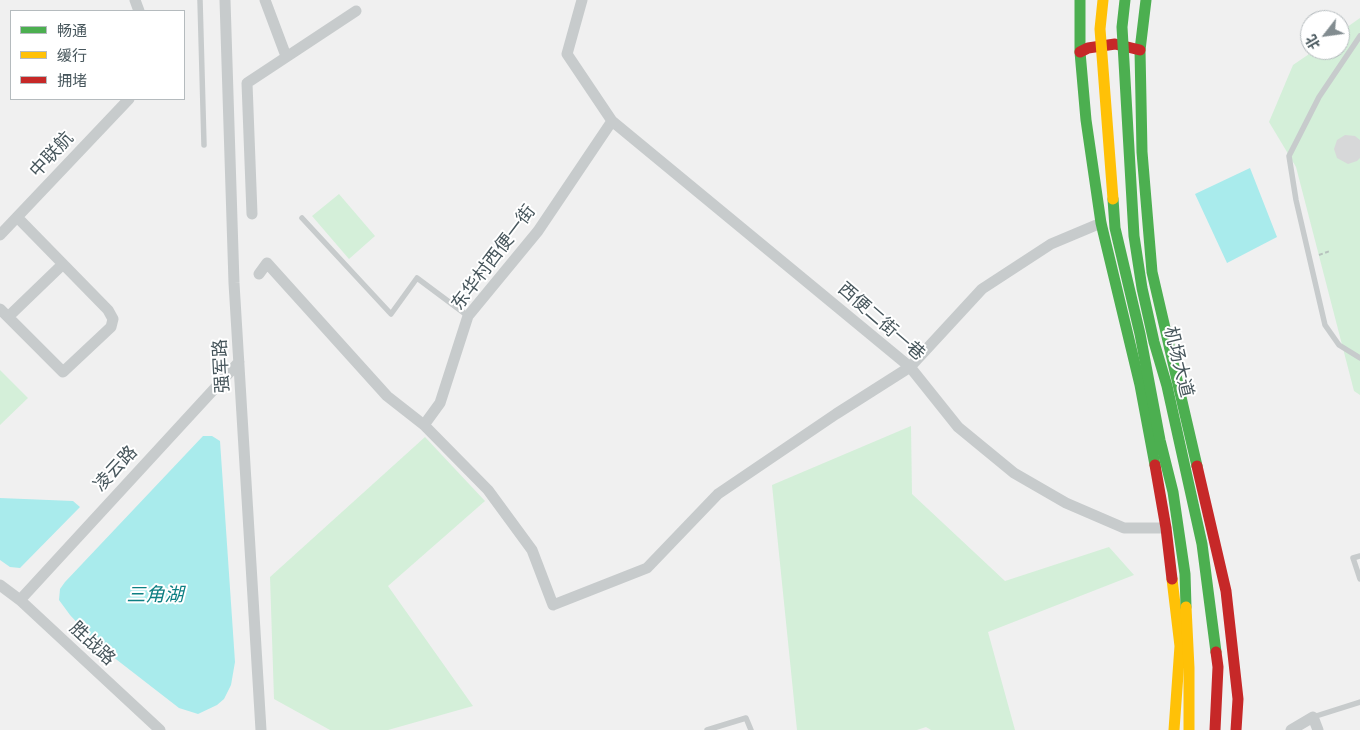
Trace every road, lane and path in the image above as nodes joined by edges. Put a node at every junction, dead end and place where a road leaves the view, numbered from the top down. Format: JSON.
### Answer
{"nodes":[{"id":1,"x":200,"y":0,"type":"edge"},
{"id":2,"x":225,"y":0,"type":"edge"},
{"id":3,"x":265,"y":0,"type":"edge"},
{"id":4,"x":582,"y":0,"type":"edge"},
{"id":5,"x":1080,"y":0,"type":"edge"},
{"id":6,"x":1103,"y":0,"type":"edge"},
{"id":7,"x":1125,"y":0,"type":"edge"},
{"id":8,"x":1146,"y":0,"type":"edge"},
{"id":9,"x":356,"y":12,"type":"dead end"},
{"id":10,"x":1360,"y":36,"type":"edge"},
{"id":11,"x":1140,"y":50,"type":"junction"},
{"id":12,"x":1080,"y":52,"type":"junction"},
{"id":13,"x":286,"y":56,"type":"junction"},
{"id":14,"x":128,"y":100,"type":"edge"},
{"id":15,"x":612,"y":121,"type":"junction"},
{"id":16,"x":204,"y":145,"type":"dead end"},
{"id":17,"x":252,"y":214,"type":"dead end"},
{"id":18,"x":17,"y":217,"type":"junction"},
{"id":19,"x":302,"y":218,"type":"dead end"},
{"id":20,"x":1101,"y":224,"type":"junction"},
{"id":21,"x":0,"y":235,"type":"edge"},
{"id":22,"x":1330,"y":251,"type":"dead end"},
{"id":23,"x":1309,"y":258,"type":"junction"},
{"id":24,"x":63,"y":264,"type":"junction"},
{"id":25,"x":259,"y":274,"type":"dead end"},
{"id":26,"x":4,"y":313,"type":"edge"},
{"id":27,"x":468,"y":316,"type":"junction"},
{"id":28,"x":1360,"y":358,"type":"edge"},
{"id":29,"x":239,"y":362,"type":"junction"},
{"id":30,"x":910,"y":367,"type":"junction"},
{"id":31,"x":424,"y":425,"type":"junction"},
{"id":32,"x":1166,"y":528,"type":"junction"},
{"id":33,"x":1360,"y":556,"type":"edge"},
{"id":34,"x":1360,"y":579,"type":"edge"},
{"id":35,"x":0,"y":584,"type":"edge"},
{"id":36,"x":20,"y":600,"type":"junction"},
{"id":37,"x":1360,"y":702,"type":"edge"},
{"id":38,"x":1314,"y":717,"type":"junction"},
{"id":39,"x":160,"y":730,"type":"edge"},
{"id":40,"x":260,"y":730,"type":"edge"},
{"id":41,"x":707,"y":730,"type":"edge"},
{"id":42,"x":751,"y":730,"type":"edge"},
{"id":43,"x":1174,"y":730,"type":"edge"},
{"id":44,"x":1189,"y":730,"type":"edge"},
{"id":45,"x":1215,"y":730,"type":"edge"},
{"id":46,"x":1236,"y":730,"type":"edge"},
{"id":47,"x":1290,"y":730,"type":"edge"},
{"id":48,"x":1318,"y":730,"type":"edge"}],
"edges":[{"from":1,"to":16,"type":"lane"},
{"from":2,"to":29,"type":"street","name":"强军路"},
{"from":3,"to":13,"type":"street"},
{"from":4,"to":15,"type":"street","name":"西便二街一巷"},
{"from":5,"to":12,"type":"main road"},
{"from":6,"to":44,"type":"main road","name":"机场大道","bridge":true},
{"from":7,"to":45,"type":"main road","name":"机场大道","bridge":true},
{"from":8,"to":11,"type":"main road"},
{"from":9,"to":13,"type":"street"},
{"from":10,"to":23,"type":"lane"},
{"from":11,"to":12,"type":"main road"},
{"from":11,"to":46,"type":"main road"},
{"from":12,"to":20,"type":"main road"},
{"from":13,"to":17,"type":"street"},
{"from":14,"to":18,"type":"street","name":"中联航"},
{"from":15,"to":27,"type":"street","name":"东华村西便一街"},
{"from":15,"to":30,"type":"street","name":"西便二街一巷"},
{"from":18,"to":21,"type":"street","name":"中联航"},
{"from":18,"to":24,"type":"street"},
{"from":19,"to":27,"type":"lane"},
{"from":20,"to":30,"type":"street"},
{"from":20,"to":32,"type":"main road"},
{"from":22,"to":23,"type":"path"},
{"from":23,"to":28,"type":"lane"},
{"from":24,"to":26,"type":"street"},
{"from":24,"to":26,"type":"street"},
{"from":25,"to":31,"type":"street"},
{"from":27,"to":31,"type":"street","name":"东华村西便一街"},
{"from":29,"to":36,"type":"street","name":"凌云路"},
{"from":29,"to":40,"type":"street","name":"强军路"},
{"from":30,"to":31,"type":"street"},
{"from":30,"to":32,"type":"street","name":"西便二街一巷"},
{"from":32,"to":43,"type":"main road"},
{"from":33,"to":34,"type":"lane"},
{"from":35,"to":36,"type":"street","name":"胜战路"},
{"from":36,"to":39,"type":"street","name":"胜战路"},
{"from":37,"to":38,"type":"lane"},
{"from":38,"to":47,"type":"street"},
{"from":38,"to":48,"type":"street"},
{"from":41,"to":42,"type":"lane"}]}
